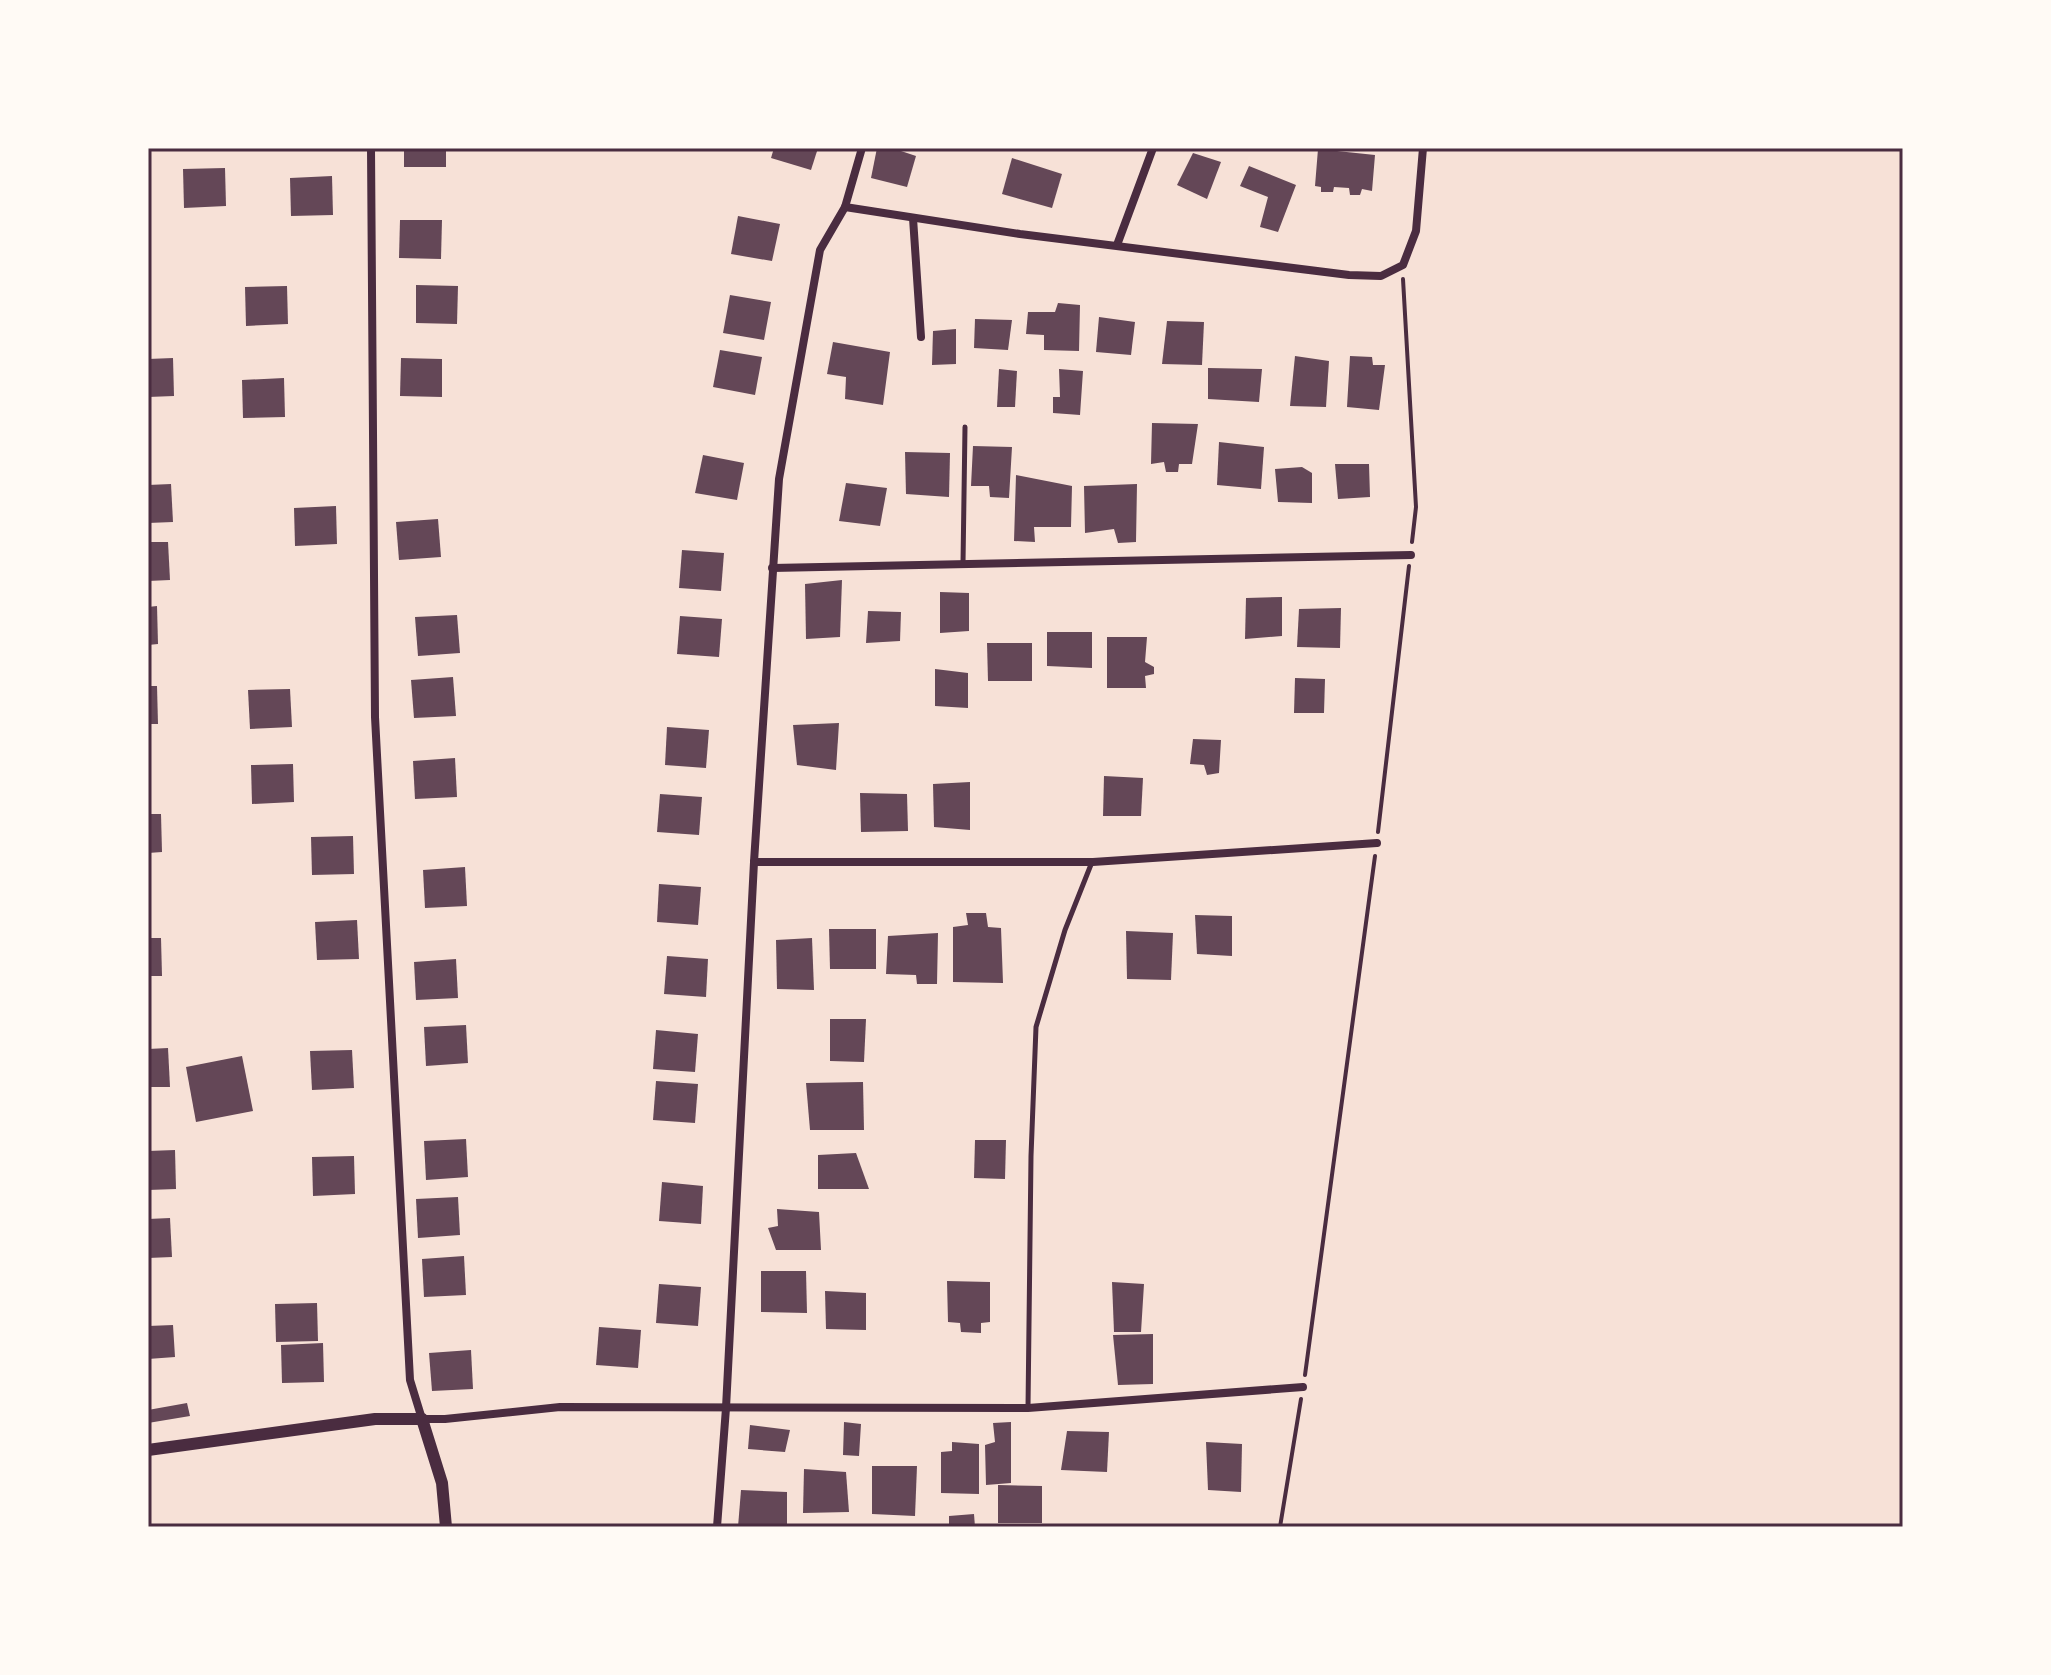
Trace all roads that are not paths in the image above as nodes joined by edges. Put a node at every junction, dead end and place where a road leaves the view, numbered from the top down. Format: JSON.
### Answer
{"nodes":[{"id":1,"x":371,"y":148,"type":"edge"},
{"id":2,"x":862,"y":148,"type":"edge"},
{"id":3,"x":1153,"y":148,"type":"edge"},
{"id":4,"x":1423,"y":148,"type":"edge"},
{"id":5,"x":845,"y":207,"type":"junction"},
{"id":6,"x":913,"y":218,"type":"junction"},
{"id":7,"x":1117,"y":245,"type":"junction"},
{"id":8,"x":921,"y":337,"type":"dead end"},
{"id":9,"x":965,"y":427,"type":"dead end"},
{"id":10,"x":1411,"y":555,"type":"road end"},
{"id":11,"x":963,"y":564,"type":"junction"},
{"id":12,"x":772,"y":568,"type":"junction"},
{"id":13,"x":1377,"y":843,"type":"road end"},
{"id":14,"x":754,"y":862,"type":"junction"},
{"id":15,"x":1093,"y":862,"type":"junction"},
{"id":16,"x":1303,"y":1387,"type":"road end"},
{"id":17,"x":726,"y":1408,"type":"junction"},
{"id":18,"x":1028,"y":1408,"type":"junction"},
{"id":19,"x":422,"y":1419,"type":"junction"},
{"id":20,"x":148,"y":1450,"type":"edge"},
{"id":21,"x":446,"y":1527,"type":"edge"},
{"id":22,"x":717,"y":1527,"type":"edge"}],
"edges":[{"from":1,"to":19,"type":"street"},
{"from":2,"to":5,"type":"street"},
{"from":3,"to":7,"type":"street"},
{"from":4,"to":7,"type":"street"},
{"from":5,"to":6,"type":"street"},
{"from":5,"to":12,"type":"street"},
{"from":6,"to":7,"type":"street"},
{"from":6,"to":8,"type":"street"},
{"from":9,"to":11,"type":"lane"},
{"from":10,"to":11,"type":"street"},
{"from":11,"to":12,"type":"street"},
{"from":12,"to":14,"type":"street"},
{"from":13,"to":15,"type":"street"},
{"from":14,"to":15,"type":"street"},
{"from":14,"to":17,"type":"street"},
{"from":15,"to":18,"type":"lane"},
{"from":16,"to":18,"type":"street"},
{"from":17,"to":18,"type":"street"},
{"from":17,"to":19,"type":"street"},
{"from":17,"to":22,"type":"street"},
{"from":19,"to":20,"type":"street"},
{"from":19,"to":21,"type":"street"}]}
